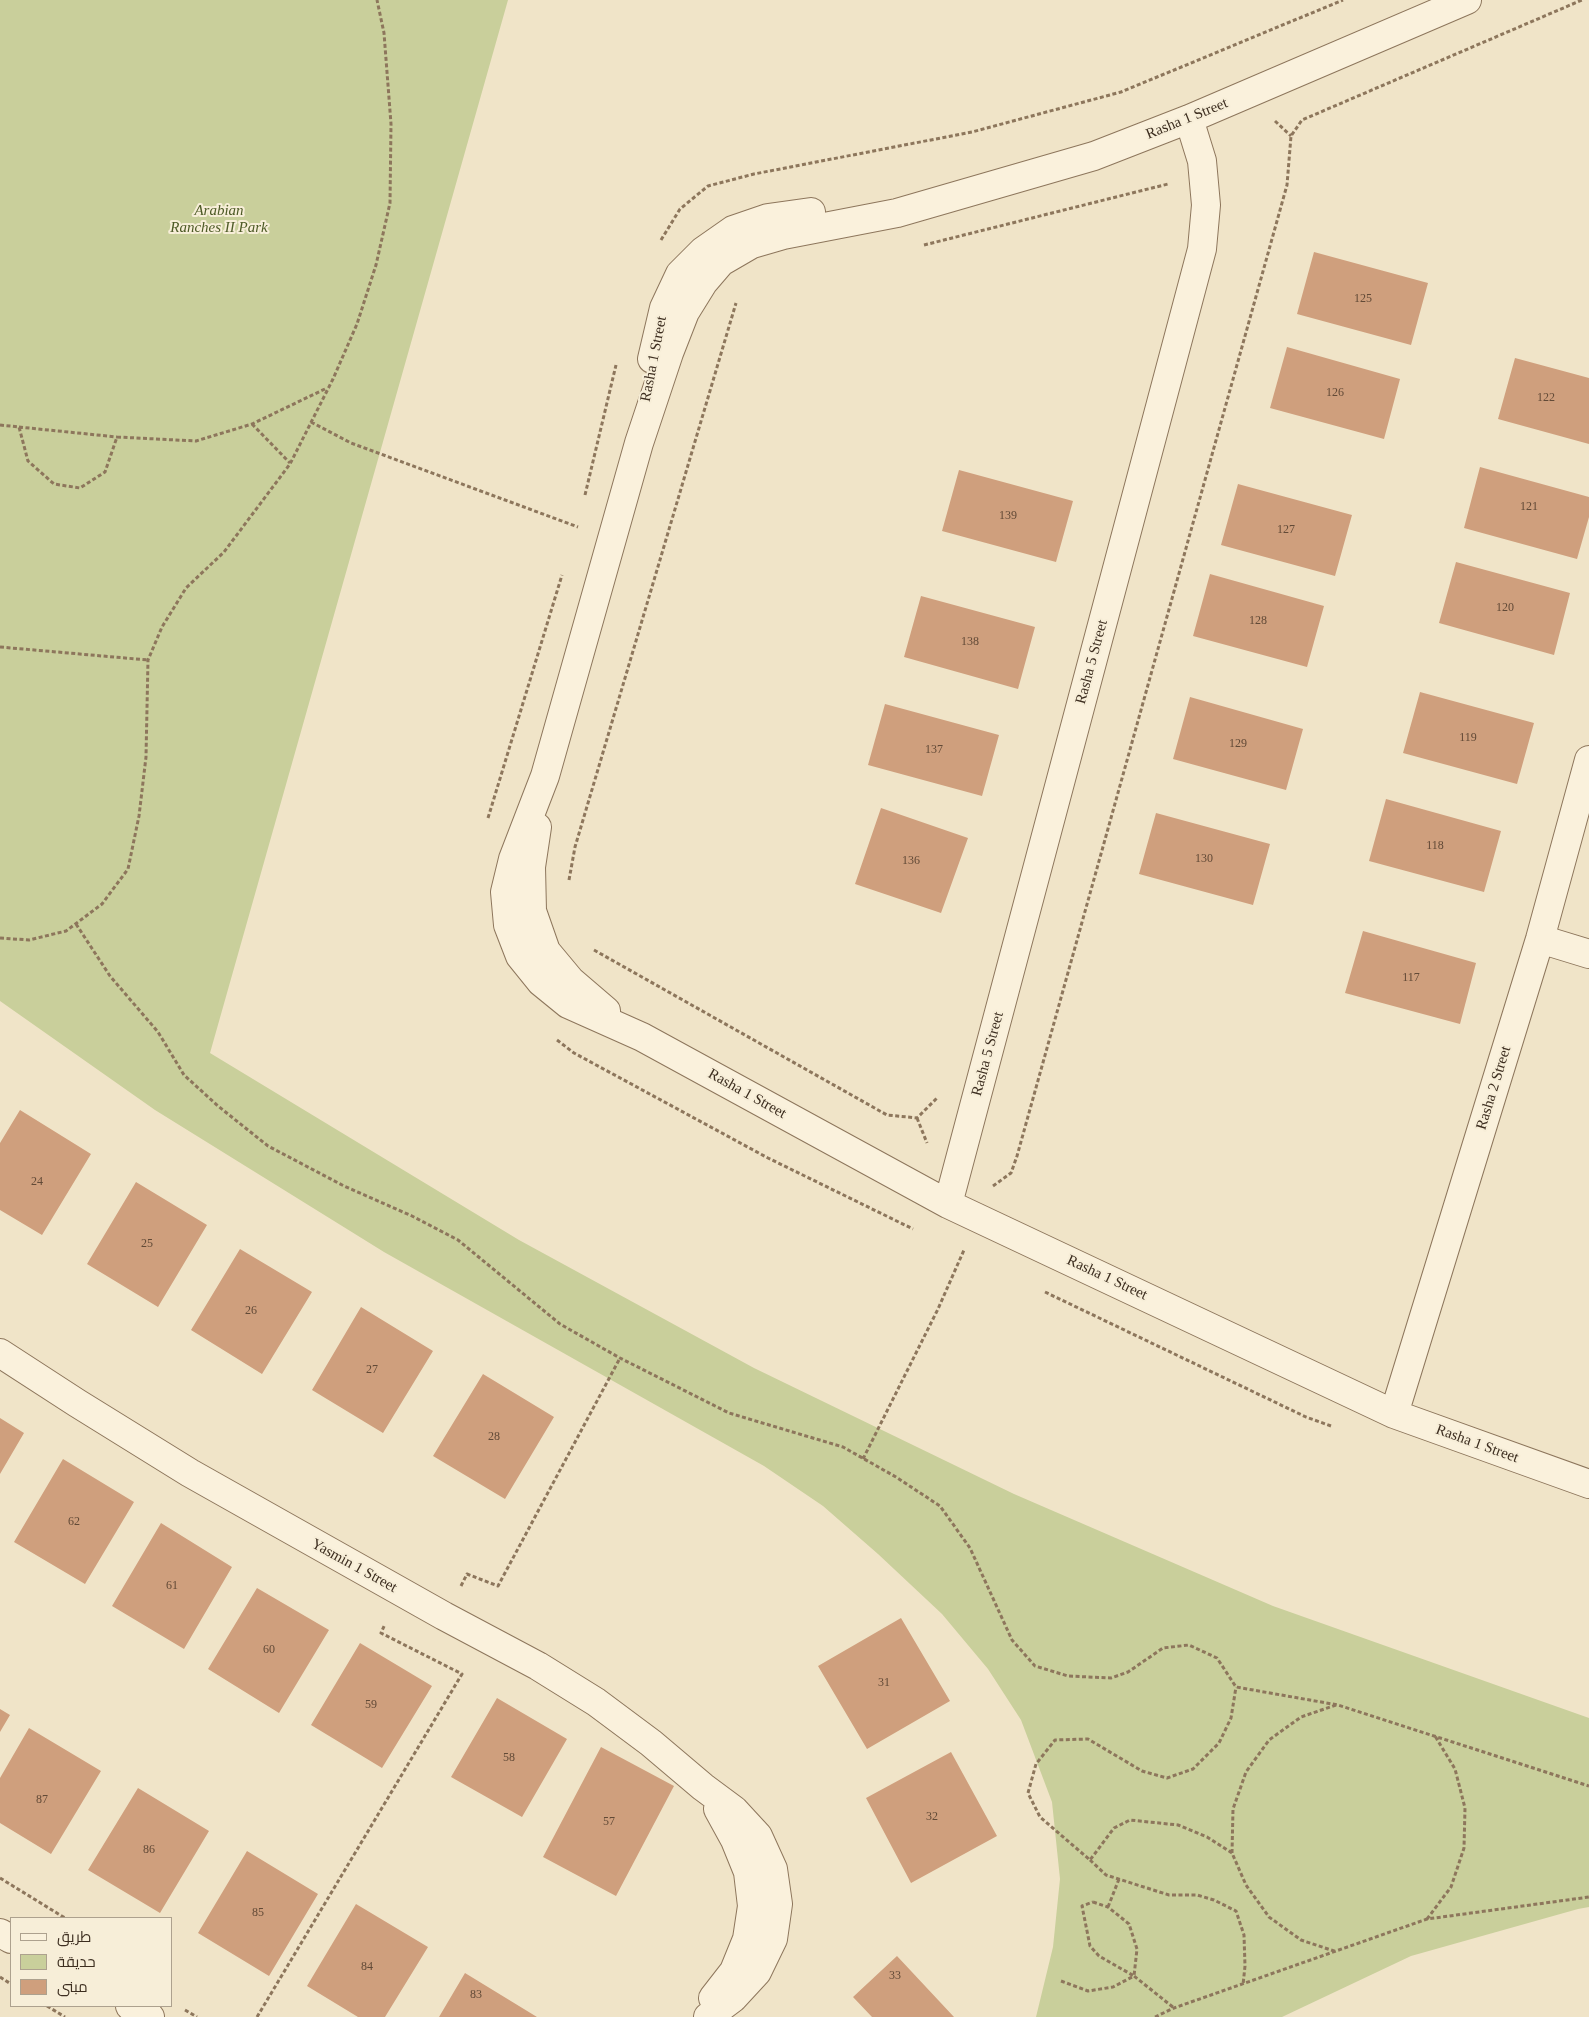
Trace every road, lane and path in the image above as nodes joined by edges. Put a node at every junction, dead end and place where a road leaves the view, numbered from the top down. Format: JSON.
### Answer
{"nodes":[{"id":1,"x":377,"y":0,"type":"edge"},
{"id":2,"x":1343,"y":0,"type":"edge"},
{"id":3,"x":1467,"y":0,"type":"edge"},
{"id":4,"x":1582,"y":0,"type":"edge"},
{"id":5,"x":1189,"y":119,"type":"junction"},
{"id":6,"x":1172,"y":184,"type":"dead end"},
{"id":7,"x":660,"y":242,"type":"dead end"},
{"id":8,"x":920,"y":246,"type":"dead end"},
{"id":9,"x":742,"y":296,"type":"dead end"},
{"id":10,"x":618,"y":358,"type":"dead end"},
{"id":11,"x":328,"y":387,"type":"junction"},
{"id":12,"x":311,"y":422,"type":"junction"},
{"id":13,"x":0,"y":424,"type":"edge"},
{"id":14,"x":252,"y":424,"type":"junction"},
{"id":15,"x":19,"y":427,"type":"junction"},
{"id":16,"x":117,"y":437,"type":"junction"},
{"id":17,"x":290,"y":464,"type":"junction"},
{"id":18,"x":584,"y":498,"type":"dead end"},
{"id":19,"x":579,"y":517,"type":"dead end"},
{"id":20,"x":577,"y":526,"type":"junction"},
{"id":21,"x":574,"y":536,"type":"dead end"},
{"id":22,"x":613,"y":540,"type":"junction"},
{"id":23,"x":562,"y":574,"type":"dead end"},
{"id":24,"x":0,"y":647,"type":"edge"},
{"id":25,"x":148,"y":660,"type":"junction"},
{"id":26,"x":1589,"y":760,"type":"edge"},
{"id":27,"x":488,"y":819,"type":"dead end"},
{"id":28,"x":568,"y":883,"type":"dead end"},
{"id":29,"x":76,"y":924,"type":"junction"},
{"id":30,"x":0,"y":938,"type":"edge"},
{"id":31,"x":1540,"y":939,"type":"junction"},
{"id":32,"x":591,"y":948,"type":"dead end"},
{"id":33,"x":1589,"y":954,"type":"edge"},
{"id":34,"x":553,"y":1038,"type":"dead end"},
{"id":35,"x":940,"y":1095,"type":"dead end"},
{"id":36,"x":948,"y":1204,"type":"junction"},
{"id":37,"x":979,"y":1218,"type":"junction"},
{"id":38,"x":919,"y":1231,"type":"dead end"},
{"id":39,"x":954,"y":1248,"type":"dead end"},
{"id":40,"x":963,"y":1253,"type":"junction"},
{"id":41,"x":1044,"y":1292,"type":"dead end"},
{"id":42,"x":0,"y":1353,"type":"edge"},
{"id":43,"x":620,"y":1358,"type":"junction"},
{"id":44,"x":1394,"y":1414,"type":"junction"},
{"id":45,"x":1334,"y":1427,"type":"dead end"},
{"id":46,"x":863,"y":1459,"type":"junction"},
{"id":47,"x":1589,"y":1484,"type":"edge"},
{"id":48,"x":400,"y":1591,"type":"junction"},
{"id":49,"x":444,"y":1616,"type":"junction"},
{"id":50,"x":1236,"y":1688,"type":"junction"},
{"id":51,"x":1338,"y":1705,"type":"junction"},
{"id":52,"x":1434,"y":1735,"type":"junction"},
{"id":53,"x":1589,"y":1786,"type":"edge"},
{"id":54,"x":702,"y":1787,"type":"junction"},
{"id":55,"x":1232,"y":1853,"type":"junction"},
{"id":56,"x":1090,"y":1860,"type":"junction"},
{"id":57,"x":0,"y":1878,"type":"edge"},
{"id":58,"x":1120,"y":1879,"type":"junction"},
{"id":59,"x":1589,"y":1897,"type":"edge"},
{"id":60,"x":1108,"y":1907,"type":"junction"},
{"id":61,"x":63,"y":1917,"type":"edge"},
{"id":62,"x":1427,"y":1919,"type":"junction"},
{"id":63,"x":1338,"y":1952,"type":"junction"},
{"id":64,"x":1134,"y":1976,"type":"junction"},
{"id":65,"x":1061,"y":1981,"type":"dead end"},
{"id":66,"x":1243,"y":1985,"type":"junction"},
{"id":67,"x":49,"y":2007,"type":"edge"},
{"id":68,"x":132,"y":2007,"type":"edge"},
{"id":69,"x":1174,"y":2008,"type":"junction"},
{"id":70,"x":65,"y":2017,"type":"edge"},
{"id":71,"x":150,"y":2017,"type":"edge"},
{"id":72,"x":257,"y":2017,"type":"edge"},
{"id":73,"x":700,"y":2017,"type":"edge"},
{"id":74,"x":708,"y":2017,"type":"edge"},
{"id":75,"x":1155,"y":2017,"type":"edge"}],
"edges":[{"from":1,"to":11,"type":"path"},
{"from":2,"to":7,"type":"path"},
{"from":3,"to":5,"type":"street","name":"Rasha 1 Street"},
{"from":4,"to":37,"type":"path"},
{"from":5,"to":22,"type":"street","name":"Rasha 1 Street"},
{"from":5,"to":36,"type":"street","name":"Rasha 5 Street"},
{"from":6,"to":8,"type":"path"},
{"from":9,"to":28,"type":"path"},
{"from":10,"to":18,"type":"path"},
{"from":11,"to":12,"type":"path"},
{"from":11,"to":14,"type":"path"},
{"from":12,"to":17,"type":"path"},
{"from":12,"to":20,"type":"path"},
{"from":13,"to":15,"type":"path"},
{"from":14,"to":16,"type":"path"},
{"from":14,"to":17,"type":"path"},
{"from":15,"to":16,"type":"path"},
{"from":15,"to":16,"type":"path"},
{"from":17,"to":25,"type":"path"},
{"from":19,"to":20,"type":"path"},
{"from":20,"to":21,"type":"path"},
{"from":20,"to":22,"type":"path"},
{"from":22,"to":36,"type":"street","name":"Rasha 1 Street"},
{"from":23,"to":27,"type":"path"},
{"from":24,"to":25,"type":"path"},
{"from":25,"to":29,"type":"path"},
{"from":26,"to":31,"type":"street","name":"Rasha 2 Street"},
{"from":29,"to":30,"type":"path"},
{"from":29,"to":43,"type":"path"},
{"from":31,"to":33,"type":"street"},
{"from":31,"to":44,"type":"street","name":"Rasha 2 Street"},
{"from":32,"to":35,"type":"path"},
{"from":34,"to":38,"type":"path"},
{"from":36,"to":37,"type":"street","name":"Rasha 1 Street"},
{"from":37,"to":40,"type":"path"},
{"from":37,"to":44,"type":"street","name":"Rasha 1 Street"},
{"from":39,"to":40,"type":"path"},
{"from":40,"to":46,"type":"path"},
{"from":41,"to":45,"type":"path"},
{"from":42,"to":48,"type":"street","name":"Yasmin 1 Street"},
{"from":43,"to":46,"type":"path"},
{"from":43,"to":49,"type":"path"},
{"from":44,"to":47,"type":"street","name":"Rasha 1 Street"},
{"from":46,"to":50,"type":"path"},
{"from":48,"to":49,"type":"street","name":"Yasmin 1 Street"},
{"from":48,"to":72,"type":"path"},
{"from":49,"to":54,"type":"street","name":"Yasmin 1 Street"},
{"from":50,"to":51,"type":"path"},
{"from":50,"to":56,"type":"path"},
{"from":51,"to":52,"type":"path"},
{"from":51,"to":55,"type":"path"},
{"from":52,"to":53,"type":"path"},
{"from":52,"to":62,"type":"path"},
{"from":54,"to":73,"type":"street","name":"Yasmin 1 Street"},
{"from":54,"to":74,"type":"street","name":"Yasmin 1 Street"},
{"from":55,"to":56,"type":"path"},
{"from":55,"to":63,"type":"path"},
{"from":56,"to":58,"type":"path"},
{"from":57,"to":61,"type":"path"},
{"from":58,"to":60,"type":"path"},
{"from":58,"to":66,"type":"path"},
{"from":59,"to":62,"type":"path"},
{"from":60,"to":64,"type":"path"},
{"from":60,"to":64,"type":"path"},
{"from":62,"to":63,"type":"path"},
{"from":63,"to":66,"type":"path"},
{"from":64,"to":65,"type":"path"},
{"from":64,"to":69,"type":"path"},
{"from":66,"to":69,"type":"path"},
{"from":67,"to":70,"type":"path"},
{"from":68,"to":71,"type":"street"},
{"from":69,"to":75,"type":"path"}]}
